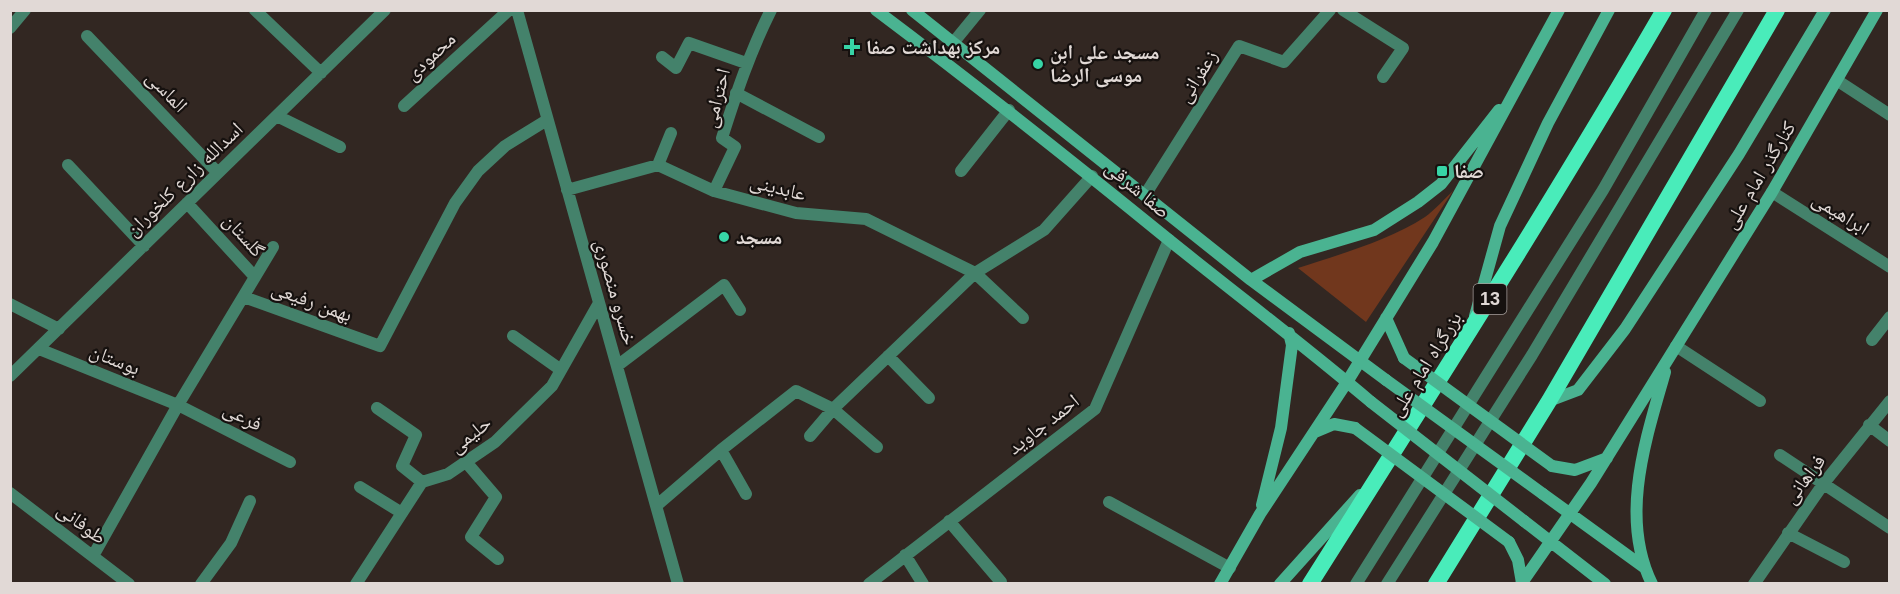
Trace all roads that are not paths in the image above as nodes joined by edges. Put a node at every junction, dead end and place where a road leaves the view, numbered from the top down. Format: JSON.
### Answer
{"nodes":[{"id":1,"x":25,"y":10,"type":"edge"},
{"id":2,"x":255,"y":10,"type":"edge"},
{"id":3,"x":385,"y":10,"type":"edge"},
{"id":4,"x":509,"y":10,"type":"edge"},
{"id":5,"x":517,"y":10,"type":"edge"},
{"id":6,"x":771,"y":10,"type":"edge"},
{"id":7,"x":876,"y":10,"type":"edge"},
{"id":8,"x":912,"y":10,"type":"edge"},
{"id":9,"x":980,"y":10,"type":"edge"},
{"id":10,"x":1330,"y":10,"type":"edge"},
{"id":11,"x":1343,"y":10,"type":"edge"},
{"id":12,"x":1559,"y":10,"type":"edge"},
{"id":13,"x":1609,"y":10,"type":"edge"},
{"id":14,"x":1664,"y":10,"type":"edge"},
{"id":15,"x":1706,"y":10,"type":"edge"},
{"id":16,"x":1738,"y":10,"type":"edge"},
{"id":17,"x":1777,"y":10,"type":"edge"},
{"id":18,"x":1825,"y":10,"type":"edge"},
{"id":19,"x":1877,"y":10,"type":"edge"},
{"id":20,"x":10,"y":28,"type":"edge"},
{"id":21,"x":87,"y":36,"type":"dead end"},
{"id":22,"x":953,"y":43,"type":"junction"},
{"id":23,"x":662,"y":57,"type":"dead end"},
{"id":24,"x":941,"y":59,"type":"junction"},
{"id":25,"x":746,"y":63,"type":"junction"},
{"id":26,"x":321,"y":73,"type":"junction"},
{"id":27,"x":1383,"y":77,"type":"dead end"},
{"id":28,"x":1838,"y":81,"type":"junction"},
{"id":29,"x":1518,"y":85,"type":"junction"},
{"id":30,"x":736,"y":93,"type":"junction"},
{"id":31,"x":1020,"y":96,"type":"junction"},
{"id":32,"x":404,"y":106,"type":"dead end"},
{"id":33,"x":1009,"y":110,"type":"junction"},
{"id":34,"x":1890,"y":115,"type":"edge"},
{"id":35,"x":277,"y":116,"type":"junction"},
{"id":36,"x":547,"y":120,"type":"junction"},
{"id":37,"x":671,"y":133,"type":"dead end"},
{"id":38,"x":819,"y":137,"type":"dead end"},
{"id":39,"x":340,"y":147,"type":"dead end"},
{"id":40,"x":68,"y":165,"type":"dead end"},
{"id":41,"x":658,"y":165,"type":"junction"},
{"id":42,"x":961,"y":171,"type":"dead end"},
{"id":43,"x":218,"y":173,"type":"junction"},
{"id":44,"x":1092,"y":176,"type":"junction"},
{"id":45,"x":567,"y":190,"type":"junction"},
{"id":46,"x":714,"y":191,"type":"junction"},
{"id":47,"x":1772,"y":192,"type":"junction"},
{"id":48,"x":1145,"y":195,"type":"junction"},
{"id":49,"x":187,"y":203,"type":"junction"},
{"id":50,"x":1135,"y":210,"type":"junction"},
{"id":51,"x":1179,"y":220,"type":"junction"},
{"id":52,"x":1169,"y":240,"type":"junction"},
{"id":53,"x":144,"y":246,"type":"junction"},
{"id":54,"x":273,"y":247,"type":"dead end"},
{"id":55,"x":1890,"y":267,"type":"edge"},
{"id":56,"x":975,"y":273,"type":"junction"},
{"id":57,"x":255,"y":277,"type":"junction"},
{"id":58,"x":1251,"y":280,"type":"junction"},
{"id":59,"x":244,"y":297,"type":"junction"},
{"id":60,"x":599,"y":303,"type":"junction"},
{"id":61,"x":10,"y":304,"type":"edge"},
{"id":62,"x":740,"y":310,"type":"dead end"},
{"id":63,"x":1890,"y":317,"type":"edge"},
{"id":64,"x":1023,"y":318,"type":"dead end"},
{"id":65,"x":1386,"y":318,"type":"junction"},
{"id":66,"x":59,"y":329,"type":"junction"},
{"id":67,"x":1471,"y":329,"type":"junction"},
{"id":68,"x":1289,"y":333,"type":"junction"},
{"id":69,"x":513,"y":336,"type":"dead end"},
{"id":70,"x":1872,"y":340,"type":"dead end"},
{"id":71,"x":39,"y":349,"type":"junction"},
{"id":72,"x":1673,"y":351,"type":"junction"},
{"id":73,"x":888,"y":356,"type":"junction"},
{"id":74,"x":1359,"y":359,"type":"junction"},
{"id":75,"x":617,"y":366,"type":"junction"},
{"id":76,"x":561,"y":370,"type":"junction"},
{"id":77,"x":10,"y":376,"type":"edge"},
{"id":78,"x":1347,"y":382,"type":"junction"},
{"id":79,"x":929,"y":398,"type":"dead end"},
{"id":80,"x":1549,"y":401,"type":"junction"},
{"id":81,"x":1760,"y":401,"type":"dead end"},
{"id":82,"x":1890,"y":401,"type":"edge"},
{"id":83,"x":178,"y":405,"type":"junction"},
{"id":84,"x":377,"y":408,"type":"dead end"},
{"id":85,"x":833,"y":409,"type":"junction"},
{"id":86,"x":1869,"y":425,"type":"junction"},
{"id":87,"x":1314,"y":432,"type":"junction"},
{"id":88,"x":810,"y":436,"type":"dead end"},
{"id":89,"x":1890,"y":441,"type":"edge"},
{"id":90,"x":877,"y":447,"type":"dead end"},
{"id":91,"x":721,"y":450,"type":"junction"},
{"id":92,"x":1780,"y":455,"type":"dead end"},
{"id":93,"x":1607,"y":458,"type":"junction"},
{"id":94,"x":290,"y":462,"type":"dead end"},
{"id":95,"x":465,"y":462,"type":"junction"},
{"id":96,"x":1381,"y":472,"type":"junction"},
{"id":97,"x":422,"y":482,"type":"junction"},
{"id":98,"x":1824,"y":483,"type":"junction"},
{"id":99,"x":360,"y":487,"type":"dead end"},
{"id":100,"x":10,"y":493,"type":"edge"},
{"id":101,"x":746,"y":494,"type":"dead end"},
{"id":102,"x":250,"y":501,"type":"dead end"},
{"id":103,"x":1109,"y":502,"type":"dead end"},
{"id":104,"x":656,"y":506,"type":"junction"},
{"id":105,"x":402,"y":513,"type":"junction"},
{"id":106,"x":1260,"y":514,"type":"junction"},
{"id":107,"x":1569,"y":515,"type":"junction"},
{"id":108,"x":949,"y":521,"type":"junction"},
{"id":109,"x":1890,"y":528,"type":"edge"},
{"id":110,"x":1788,"y":533,"type":"junction"},
{"id":111,"x":1549,"y":541,"type":"junction"},
{"id":112,"x":905,"y":555,"type":"junction"},
{"id":113,"x":93,"y":556,"type":"junction"},
{"id":114,"x":498,"y":559,"type":"dead end"},
{"id":115,"x":1844,"y":562,"type":"dead end"},
{"id":116,"x":1230,"y":568,"type":"junction"},
{"id":117,"x":1644,"y":568,"type":"junction"},
{"id":118,"x":1001,"y":582,"type":"dead end"},
{"id":119,"x":1522,"y":583,"type":"edge"},
{"id":120,"x":129,"y":584,"type":"edge"},
{"id":121,"x":201,"y":584,"type":"edge"},
{"id":122,"x":356,"y":584,"type":"edge"},
{"id":123,"x":678,"y":584,"type":"edge"},
{"id":124,"x":869,"y":584,"type":"edge"},
{"id":125,"x":923,"y":584,"type":"edge"},
{"id":126,"x":1220,"y":584,"type":"edge"},
{"id":127,"x":1280,"y":584,"type":"edge"},
{"id":128,"x":1310,"y":584,"type":"edge"},
{"id":129,"x":1356,"y":584,"type":"edge"},
{"id":130,"x":1387,"y":584,"type":"edge"},
{"id":131,"x":1436,"y":584,"type":"edge"},
{"id":132,"x":1605,"y":584,"type":"edge"},
{"id":133,"x":1652,"y":584,"type":"edge"},
{"id":134,"x":1755,"y":584,"type":"edge"}],
"edges":[{"from":1,"to":20,"type":"street"},
{"from":2,"to":26,"type":"street"},
{"from":3,"to":26,"type":"street","name":"اسدالله زارع کلخوران"},
{"from":4,"to":32,"type":"street","name":"محمودی"},
{"from":5,"to":36,"type":"street","name":"خسرو منصوری"},
{"from":6,"to":25,"type":"street","name":"احترامی"},
{"from":7,"to":24,"type":"main road","name":"صفا شرقی"},
{"from":8,"to":22,"type":"main road","name":"صفا شرقی"},
{"from":9,"to":22,"type":"street"},
{"from":10,"to":48,"type":"street","name":"زعفرانی"},
{"from":11,"to":27,"type":"street"},
{"from":12,"to":29,"type":"main road"},
{"from":13,"to":67,"type":"main road"},
{"from":14,"to":67,"type":"highway","name":"بزرگراه امام علی","number":"13"},
{"from":15,"to":129,"type":"street"},
{"from":16,"to":130,"type":"street"},
{"from":17,"to":80,"type":"highway"},
{"from":18,"to":80,"type":"main road"},
{"from":19,"to":28,"type":"main road","name":"کنارگذر امام علی"},
{"from":21,"to":43,"type":"street","name":"الماسی"},
{"from":22,"to":24,"type":"main road"},
{"from":22,"to":31,"type":"main road","name":"صفا شرقی"},
{"from":23,"to":25,"type":"street"},
{"from":24,"to":33,"type":"main road","name":"صفا شرقی"},
{"from":25,"to":30,"type":"street","name":"احترامی"},
{"from":26,"to":35,"type":"street","name":"اسدالله زارع کلخوران"},
{"from":28,"to":34,"type":"street"},
{"from":28,"to":47,"type":"main road","name":"کنارگذر امام علی"},
{"from":29,"to":58,"type":"main road"},
{"from":29,"to":65,"type":"main road"},
{"from":30,"to":38,"type":"street"},
{"from":30,"to":46,"type":"street","name":"احترامی"},
{"from":31,"to":33,"type":"main road"},
{"from":31,"to":48,"type":"main road","name":"صفا شرقی"},
{"from":33,"to":42,"type":"street"},
{"from":33,"to":44,"type":"main road","name":"صفا شرقی"},
{"from":35,"to":39,"type":"street"},
{"from":35,"to":43,"type":"street","name":"اسدالله زارع کلخوران"},
{"from":36,"to":45,"type":"street","name":"خسرو منصوری"},
{"from":36,"to":59,"type":"street","name":"بهمن رفیعی"},
{"from":37,"to":41,"type":"street"},
{"from":40,"to":53,"type":"street"},
{"from":41,"to":45,"type":"street"},
{"from":41,"to":46,"type":"street","name":"عابدینی"},
{"from":43,"to":49,"type":"street","name":"اسدالله زارع کلخوران"},
{"from":44,"to":50,"type":"main road","name":"صفا شرقی"},
{"from":44,"to":56,"type":"street"},
{"from":45,"to":60,"type":"street","name":"خسرو منصوری"},
{"from":46,"to":56,"type":"street","name":"عابدینی"},
{"from":47,"to":55,"type":"street","name":"ابراهیمی"},
{"from":47,"to":72,"type":"main road","name":"کنارگذر امام علی"},
{"from":48,"to":50,"type":"main road"},
{"from":48,"to":51,"type":"main road","name":"صفا شرقی"},
{"from":49,"to":53,"type":"street","name":"اسدالله زارع کلخوران"},
{"from":49,"to":57,"type":"street","name":"گلستان"},
{"from":50,"to":52,"type":"main road","name":"صفا شرقی"},
{"from":51,"to":52,"type":"main road"},
{"from":51,"to":58,"type":"main road","name":"صفا شرقی"},
{"from":52,"to":68,"type":"main road","name":"صفا شرقی"},
{"from":52,"to":108,"type":"street","name":"احمد جاوید"},
{"from":53,"to":66,"type":"street","name":"اسدالله زارع کلخوران"},
{"from":54,"to":57,"type":"street"},
{"from":56,"to":64,"type":"street","name":"عابدینی"},
{"from":56,"to":73,"type":"street"},
{"from":57,"to":59,"type":"street","name":"گلستان"},
{"from":58,"to":74,"type":"main road","name":"صفا شرقی"},
{"from":59,"to":83,"type":"street","name":"بهمن رفیعی"},
{"from":60,"to":75,"type":"street","name":"خسرو منصوری"},
{"from":60,"to":76,"type":"street","name":"حلیمی"},
{"from":61,"to":66,"type":"street"},
{"from":62,"to":75,"type":"street"},
{"from":63,"to":70,"type":"street"},
{"from":65,"to":74,"type":"main road"},
{"from":65,"to":93,"type":"main road","bridge":true},
{"from":66,"to":71,"type":"street","name":"اسدالله زارع کلخوران"},
{"from":67,"to":96,"type":"highway","name":"بزرگراه امام علی","number":"13"},
{"from":68,"to":78,"type":"main road","name":"صفا شرقی"},
{"from":68,"to":106,"type":"main road"},
{"from":69,"to":76,"type":"street"},
{"from":71,"to":77,"type":"street","name":"اسدالله زارع کلخوران"},
{"from":71,"to":83,"type":"street","name":"بوستان"},
{"from":72,"to":81,"type":"street"},
{"from":72,"to":93,"type":"main road"},
{"from":72,"to":117,"type":"main road"},
{"from":73,"to":79,"type":"street"},
{"from":73,"to":85,"type":"street"},
{"from":74,"to":78,"type":"main road"},
{"from":74,"to":107,"type":"main road","name":"صفا شرقی","bridge":true},
{"from":75,"to":104,"type":"street","name":"خسرو منصوری"},
{"from":76,"to":95,"type":"street","name":"حلیمی"},
{"from":78,"to":87,"type":"main road"},
{"from":78,"to":111,"type":"main road","name":"صفا شرقی","bridge":true},
{"from":80,"to":131,"type":"highway"},
{"from":82,"to":86,"type":"street","name":"فراهانی"},
{"from":83,"to":94,"type":"street","name":"فرعی"},
{"from":83,"to":113,"type":"street","name":"بهمن رفیعی"},
{"from":84,"to":97,"type":"street"},
{"from":85,"to":88,"type":"street"},
{"from":85,"to":90,"type":"street"},
{"from":85,"to":91,"type":"street"},
{"from":86,"to":89,"type":"street"},
{"from":86,"to":98,"type":"street","name":"فراهانی"},
{"from":87,"to":106,"type":"main road"},
{"from":87,"to":119,"type":"main road","bridge":true},
{"from":91,"to":101,"type":"street"},
{"from":91,"to":104,"type":"street"},
{"from":92,"to":98,"type":"street"},
{"from":93,"to":107,"type":"main road"},
{"from":95,"to":97,"type":"street","name":"حلیمی"},
{"from":95,"to":114,"type":"street"},
{"from":96,"to":127,"type":"main road"},
{"from":96,"to":128,"type":"highway","name":"بزرگراه امام علی","number":"13"},
{"from":97,"to":105,"type":"street"},
{"from":98,"to":109,"type":"street"},
{"from":98,"to":110,"type":"street","name":"فراهانی"},
{"from":99,"to":105,"type":"street"},
{"from":100,"to":113,"type":"street","name":"طوفانی"},
{"from":102,"to":121,"type":"street"},
{"from":103,"to":116,"type":"street"},
{"from":104,"to":123,"type":"street","name":"خسرو منصوری"},
{"from":105,"to":122,"type":"street"},
{"from":106,"to":116,"type":"main road"},
{"from":107,"to":111,"type":"main road"},
{"from":107,"to":117,"type":"main road","name":"صفا شرقی"},
{"from":108,"to":112,"type":"street","name":"احمد جاوید"},
{"from":108,"to":118,"type":"street"},
{"from":110,"to":115,"type":"street"},
{"from":110,"to":134,"type":"street","name":"فراهانی"},
{"from":111,"to":119,"type":"main road"},
{"from":111,"to":132,"type":"main road","name":"صفا شرقی"},
{"from":112,"to":124,"type":"street","name":"احمد جاوید"},
{"from":112,"to":125,"type":"street"},
{"from":113,"to":120,"type":"street","name":"طوفانی"},
{"from":116,"to":126,"type":"main road"},
{"from":117,"to":133,"type":"main road"}]}
